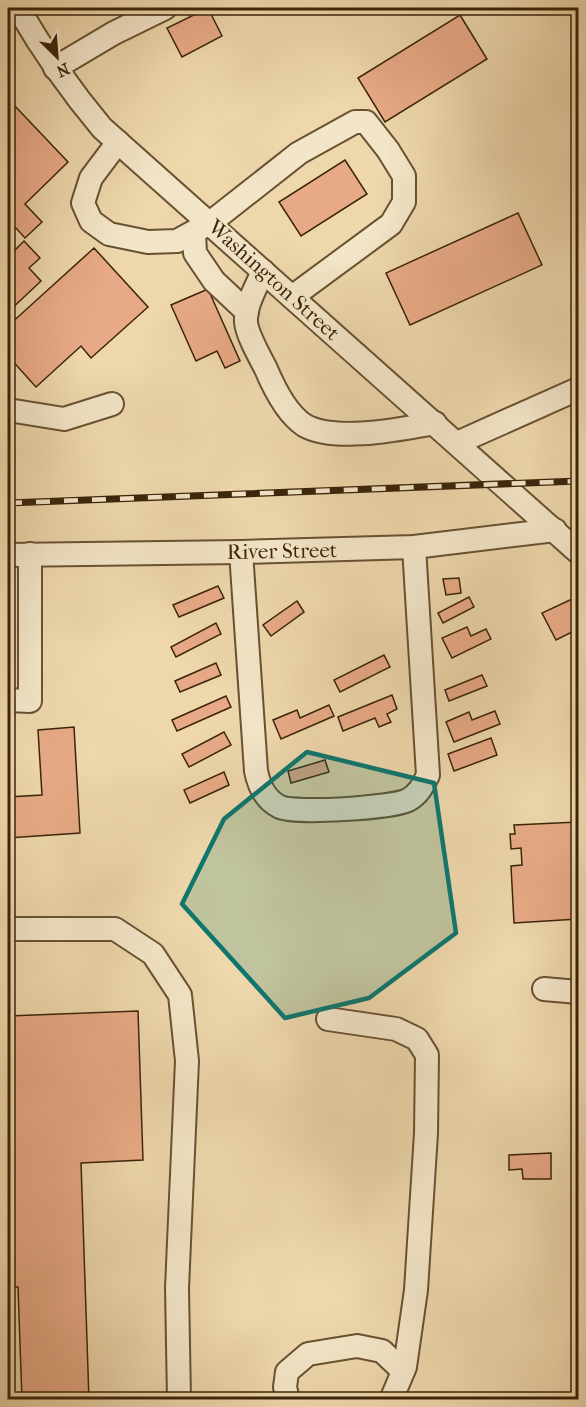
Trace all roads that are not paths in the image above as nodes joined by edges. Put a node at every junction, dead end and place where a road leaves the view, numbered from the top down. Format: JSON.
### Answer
{"nodes":[{"id":1,"x":18,"y":8,"type":"edge"},
{"id":2,"x":165,"y":8,"type":"edge"},
{"id":3,"x":55,"y":68,"type":"junction"},
{"id":4,"x":118,"y":142,"type":"junction"},
{"id":5,"x":202,"y":228,"type":"junction"},
{"id":6,"x":263,"y":271,"type":"junction"},
{"id":7,"x":292,"y":297,"type":"junction"},
{"id":8,"x":247,"y":312,"type":"junction"},
{"id":9,"x":579,"y":389,"type":"edge"},
{"id":10,"x":112,"y":404,"type":"dead end"},
{"id":11,"x":8,"y":410,"type":"edge"},
{"id":12,"x":435,"y":423,"type":"junction"},
{"id":13,"x":458,"y":443,"type":"junction"},
{"id":14,"x":555,"y":530,"type":"junction"},
{"id":15,"x":414,"y":547,"type":"junction"},
{"id":16,"x":241,"y":552,"type":"junction"},
{"id":17,"x":579,"y":552,"type":"edge"},
{"id":18,"x":30,"y":554,"type":"junction"},
{"id":19,"x":8,"y":555,"type":"edge"},
{"id":20,"x":8,"y":700,"type":"edge"},
{"id":21,"x":8,"y":929,"type":"edge"},
{"id":22,"x":544,"y":989,"type":"dead end"},
{"id":23,"x":579,"y":992,"type":"edge"},
{"id":24,"x":328,"y":1019,"type":"dead end"},
{"id":25,"x":403,"y":1371,"type":"junction"},
{"id":26,"x":179,"y":1400,"type":"edge"},
{"id":27,"x":288,"y":1400,"type":"edge"},
{"id":28,"x":392,"y":1400,"type":"edge"}],
"edges":[{"from":1,"to":3,"type":"street","name":"Washington Street"},
{"from":2,"to":3,"type":"street"},
{"from":3,"to":4,"type":"street","name":"Washington Street"},
{"from":4,"to":5,"type":"street","name":"Washington Street"},
{"from":4,"to":5,"type":"street"},
{"from":5,"to":6,"type":"street","name":"Washington Street"},
{"from":5,"to":7,"type":"street"},
{"from":5,"to":8,"type":"street"},
{"from":6,"to":7,"type":"street","name":"Washington Street"},
{"from":6,"to":8,"type":"street"},
{"from":7,"to":12,"type":"street","name":"Washington Street"},
{"from":8,"to":12,"type":"street"},
{"from":9,"to":13,"type":"street"},
{"from":10,"to":11,"type":"street"},
{"from":12,"to":13,"type":"street","name":"Washington Street"},
{"from":13,"to":14,"type":"street","name":"Washington Street"},
{"from":14,"to":15,"type":"street","name":"River Street"},
{"from":14,"to":17,"type":"street","name":"Washington Street"},
{"from":15,"to":16,"type":"street","name":"River Street"},
{"from":15,"to":16,"type":"street"},
{"from":16,"to":18,"type":"street","name":"River Street"},
{"from":18,"to":19,"type":"street","name":"River Street"},
{"from":18,"to":20,"type":"street"},
{"from":21,"to":26,"type":"street"},
{"from":22,"to":23,"type":"street"},
{"from":24,"to":25,"type":"street"},
{"from":25,"to":27,"type":"street"},
{"from":25,"to":28,"type":"street"}]}
